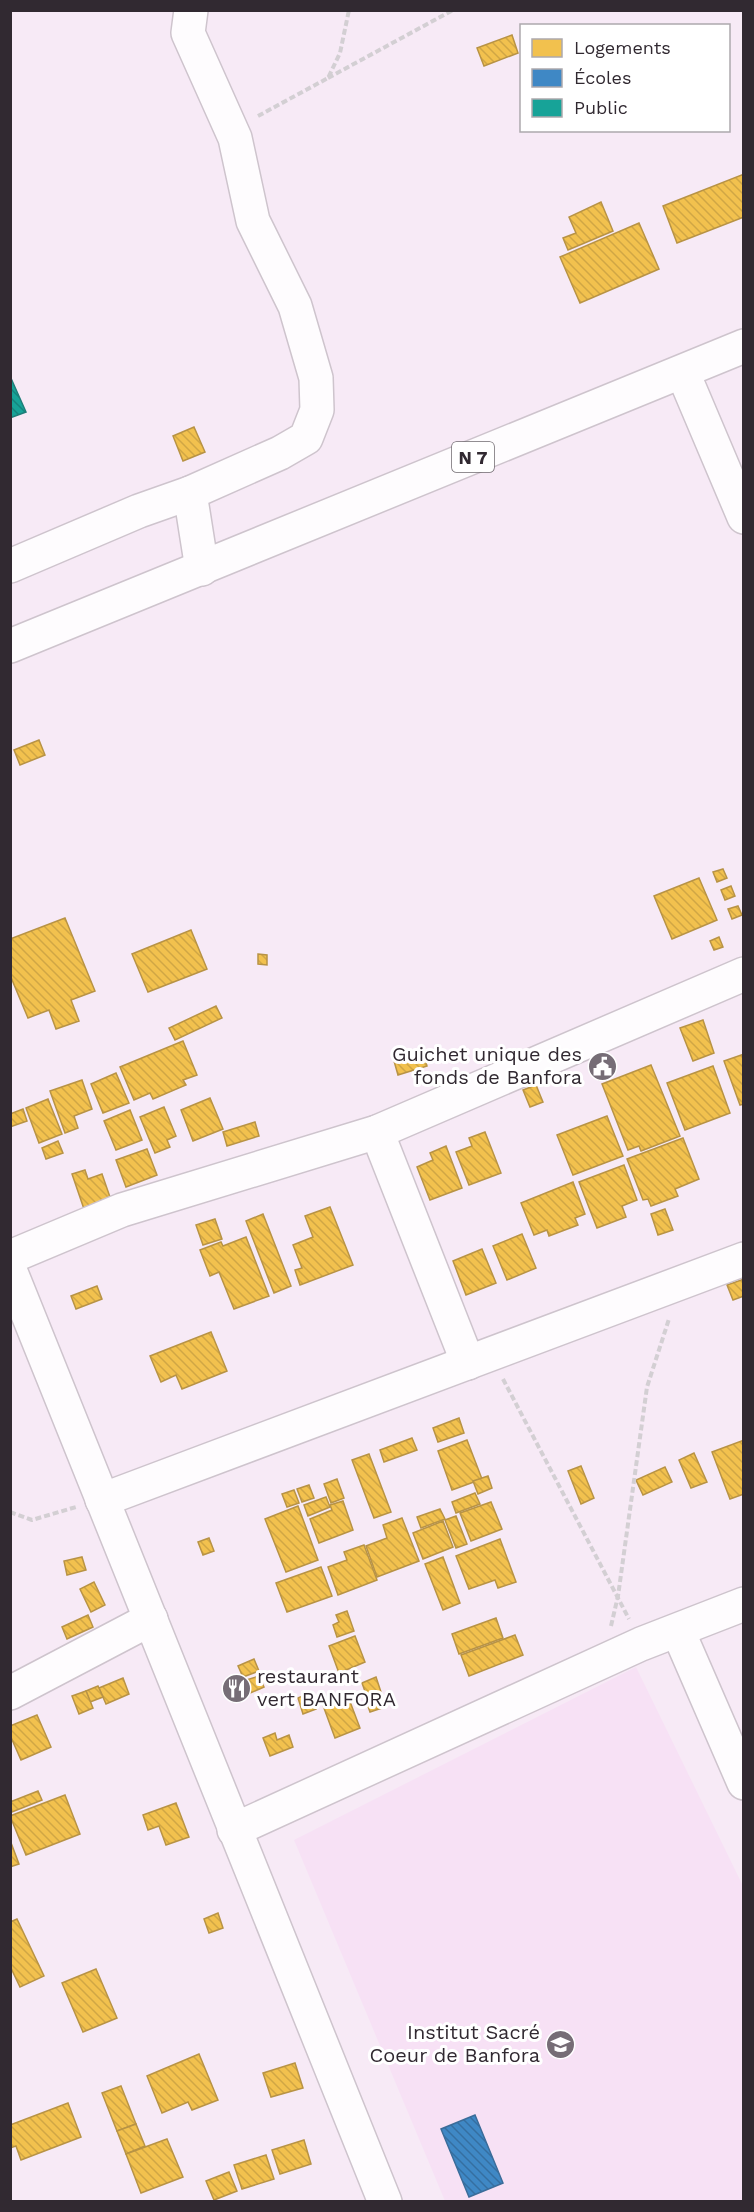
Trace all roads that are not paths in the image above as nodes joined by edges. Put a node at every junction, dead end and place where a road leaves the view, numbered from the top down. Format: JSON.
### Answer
{"nodes":[{"id":1,"x":191,"y":10,"type":"edge"},
{"id":2,"x":744,"y":346,"type":"edge"},
{"id":3,"x":683,"y":373,"type":"junction"},
{"id":4,"x":190,"y":493,"type":"junction"},
{"id":5,"x":744,"y":517,"type":"edge"},
{"id":6,"x":10,"y":566,"type":"edge"},
{"id":7,"x":202,"y":569,"type":"junction"},
{"id":8,"x":10,"y":646,"type":"edge"},
{"id":9,"x":744,"y":974,"type":"edge"},
{"id":10,"x":377,"y":1132,"type":"junction"},
{"id":11,"x":10,"y":1257,"type":"edge"},
{"id":12,"x":744,"y":1259,"type":"edge"},
{"id":13,"x":10,"y":1270,"type":"edge"},
{"id":14,"x":479,"y":1358,"type":"junction"},
{"id":15,"x":102,"y":1500,"type":"junction"},
{"id":16,"x":744,"y":1604,"type":"edge"},
{"id":17,"x":151,"y":1619,"type":"junction"},
{"id":18,"x":678,"y":1631,"type":"junction"},
{"id":19,"x":10,"y":1693,"type":"edge"},
{"id":20,"x":744,"y":1783,"type":"edge"},
{"id":21,"x":234,"y":1830,"type":"junction"},
{"id":22,"x":385,"y":2202,"type":"edge"}],
"edges":[{"from":1,"to":4,"type":"main road"},
{"from":2,"to":3,"type":"main road","number":"N 7"},
{"from":3,"to":5,"type":"main road"},
{"from":3,"to":7,"type":"main road","number":"N 7"},
{"from":4,"to":6,"type":"main road"},
{"from":4,"to":7,"type":"main road"},
{"from":7,"to":8,"type":"main road","number":"N 7"},
{"from":9,"to":10,"type":"main road"},
{"from":10,"to":11,"type":"main road"},
{"from":10,"to":14,"type":"main road"},
{"from":12,"to":14,"type":"main road"},
{"from":13,"to":15,"type":"main road"},
{"from":14,"to":15,"type":"main road"},
{"from":15,"to":17,"type":"main road"},
{"from":16,"to":18,"type":"main road"},
{"from":17,"to":19,"type":"main road"},
{"from":17,"to":21,"type":"main road"},
{"from":18,"to":20,"type":"main road"},
{"from":18,"to":21,"type":"main road"},
{"from":21,"to":22,"type":"main road"}]}
